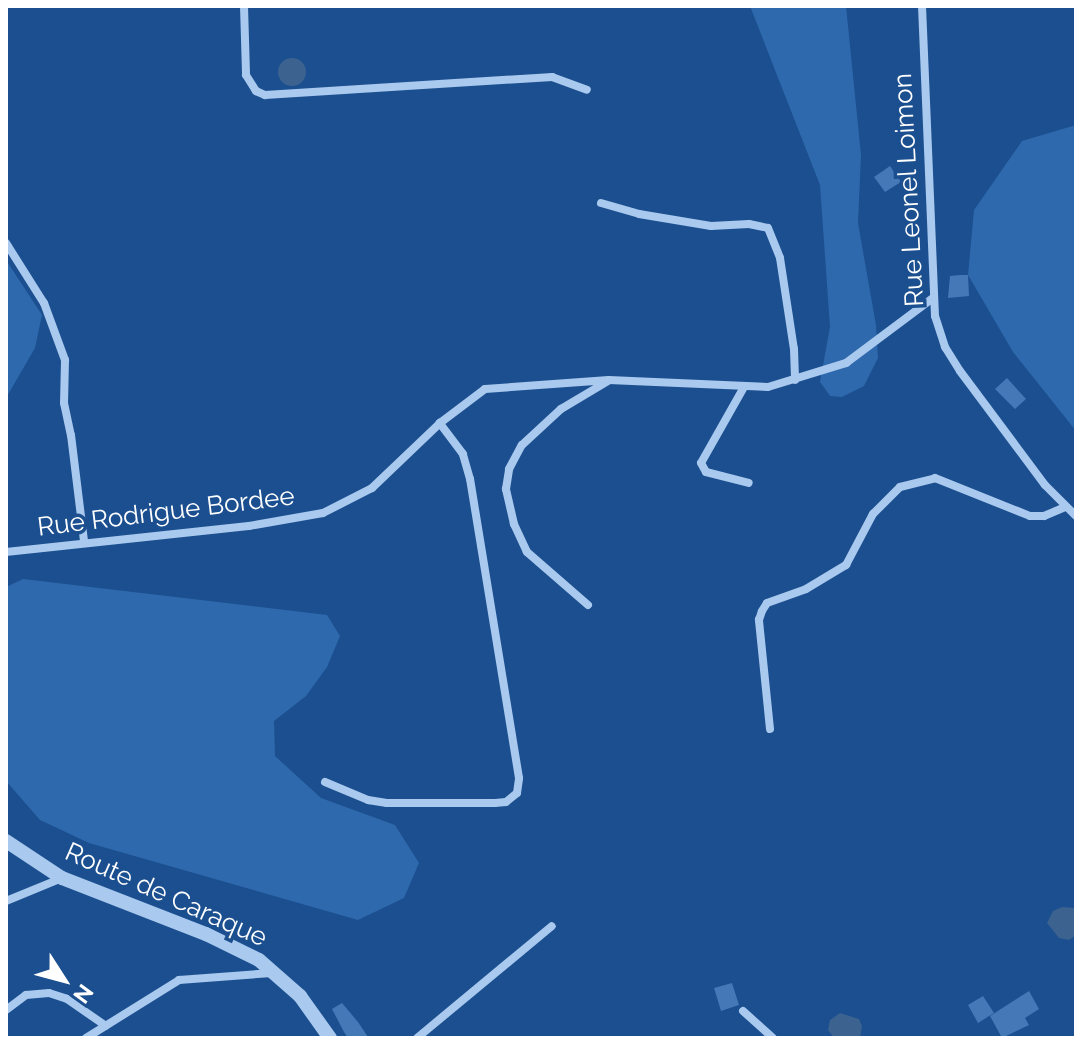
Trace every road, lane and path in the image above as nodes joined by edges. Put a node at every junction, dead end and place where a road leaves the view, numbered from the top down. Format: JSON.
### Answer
{"nodes":[{"id":1,"x":244,"y":6,"type":"edge"},
{"id":2,"x":922,"y":6,"type":"edge"},
{"id":3,"x":587,"y":90,"type":"dead end"},
{"id":4,"x":601,"y":203,"type":"dead end"},
{"id":5,"x":6,"y":243,"type":"edge"},
{"id":6,"x":933,"y":298,"type":"junction"},
{"id":7,"x":609,"y":380,"type":"junction"},
{"id":8,"x":795,"y":380,"type":"junction"},
{"id":9,"x":744,"y":387,"type":"junction"},
{"id":10,"x":440,"y":423,"type":"junction"},
{"id":11,"x":749,"y":483,"type":"dead end"},
{"id":12,"x":1065,"y":507,"type":"junction"},
{"id":13,"x":1076,"y":516,"type":"edge"},
{"id":14,"x":84,"y":541,"type":"junction"},
{"id":15,"x":6,"y":552,"type":"edge"},
{"id":16,"x":588,"y":605,"type":"dead end"},
{"id":17,"x":770,"y":729,"type":"dead end"},
{"id":18,"x":325,"y":782,"type":"dead end"},
{"id":19,"x":6,"y":841,"type":"edge"},
{"id":20,"x":62,"y":878,"type":"junction"},
{"id":21,"x":6,"y":901,"type":"edge"},
{"id":22,"x":552,"y":926,"type":"dead end"},
{"id":23,"x":277,"y":973,"type":"junction"},
{"id":24,"x":6,"y":1010,"type":"edge"},
{"id":25,"x":743,"y":1011,"type":"dead end"},
{"id":26,"x":106,"y":1026,"type":"junction"},
{"id":27,"x":86,"y":1038,"type":"edge"},
{"id":28,"x":330,"y":1038,"type":"edge"},
{"id":29,"x":417,"y":1038,"type":"edge"},
{"id":30,"x":773,"y":1038,"type":"edge"}],
"edges":[{"from":1,"to":3,"type":"street"},
{"from":2,"to":6,"type":"street","name":"Rue Leonel Loimon"},
{"from":4,"to":8,"type":"street"},
{"from":5,"to":14,"type":"street"},
{"from":6,"to":8,"type":"street","name":"Rue Rodrigue Bordee"},
{"from":6,"to":12,"type":"street","name":"Rue Leonel Loimon"},
{"from":7,"to":9,"type":"street","name":"Rue Rodrigue Bordee"},
{"from":7,"to":10,"type":"street","name":"Rue Rodrigue Bordee"},
{"from":7,"to":16,"type":"street"},
{"from":8,"to":9,"type":"street","name":"Rue Rodrigue Bordee"},
{"from":9,"to":11,"type":"street"},
{"from":10,"to":14,"type":"street","name":"Rue Rodrigue Bordee"},
{"from":10,"to":18,"type":"street"},
{"from":12,"to":13,"type":"street","name":"Rue Leonel Loimon"},
{"from":12,"to":17,"type":"street"},
{"from":14,"to":15,"type":"street","name":"Rue Rodrigue Bordee"},
{"from":19,"to":20,"type":"street","name":"Route de Caraque"},
{"from":20,"to":21,"type":"street"},
{"from":20,"to":23,"type":"street","name":"Route de Caraque"},
{"from":22,"to":29,"type":"street"},
{"from":23,"to":26,"type":"street"},
{"from":23,"to":28,"type":"street","name":"Route de Caraque"},
{"from":24,"to":26,"type":"street"},
{"from":25,"to":30,"type":"street"},
{"from":26,"to":27,"type":"street"}]}
